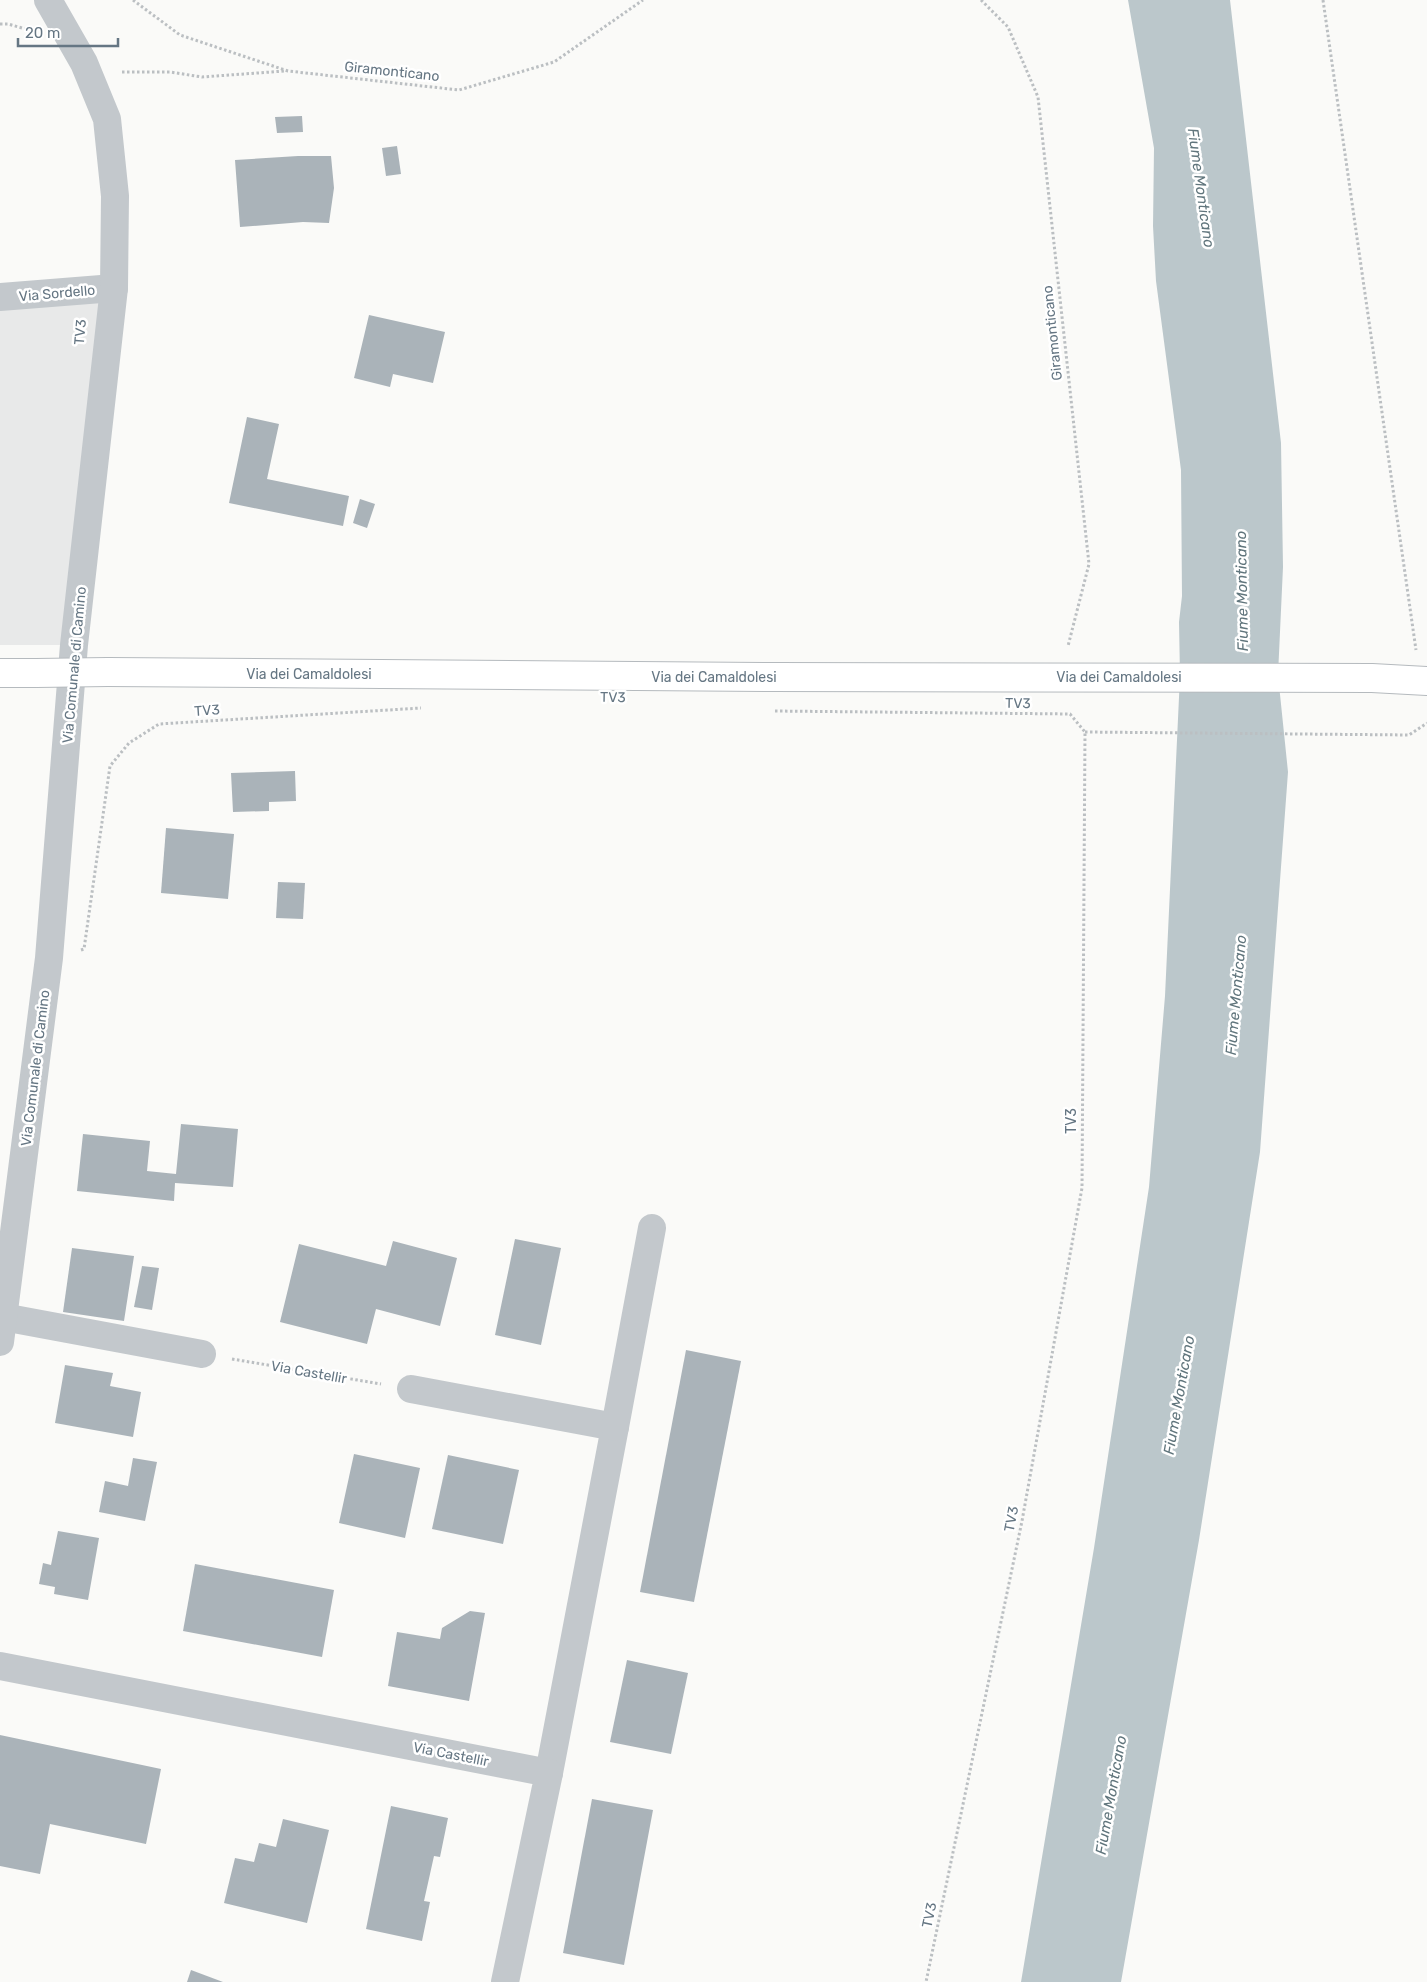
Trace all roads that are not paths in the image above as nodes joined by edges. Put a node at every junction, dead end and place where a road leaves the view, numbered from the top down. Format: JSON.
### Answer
{"nodes":[{"id":1,"x":48,"y":0,"type":"edge"},
{"id":2,"x":114,"y":288,"type":"junction"},
{"id":3,"x":0,"y":297,"type":"edge"},
{"id":4,"x":0,"y":673,"type":"edge"},
{"id":5,"x":1424,"y":681,"type":"edge"},
{"id":6,"x":652,"y":1228,"type":"dead end"},
{"id":7,"x":2,"y":1330,"type":"edge"},
{"id":8,"x":202,"y":1354,"type":"road end"},
{"id":9,"x":411,"y":1389,"type":"road end"},
{"id":10,"x":615,"y":1426,"type":"junction"},
{"id":11,"x":0,"y":1666,"type":"edge"},
{"id":12,"x":548,"y":1773,"type":"junction"},
{"id":13,"x":506,"y":1982,"type":"edge"}],
"edges":[{"from":1,"to":2,"type":"street","name":"Via Comunale di Camino"},
{"from":2,"to":3,"type":"street","name":"Via Sordello"},
{"from":2,"to":7,"type":"street","name":"Via Comunale di Camino"},
{"from":4,"to":5,"type":"main road","name":"Via dei Camaldolesi","bridge":true},
{"from":6,"to":10,"type":"street"},
{"from":7,"to":8,"type":"street"},
{"from":9,"to":10,"type":"street"},
{"from":10,"to":12,"type":"street"},
{"from":11,"to":12,"type":"street","name":"Via Castellir"},
{"from":12,"to":13,"type":"street"}]}
